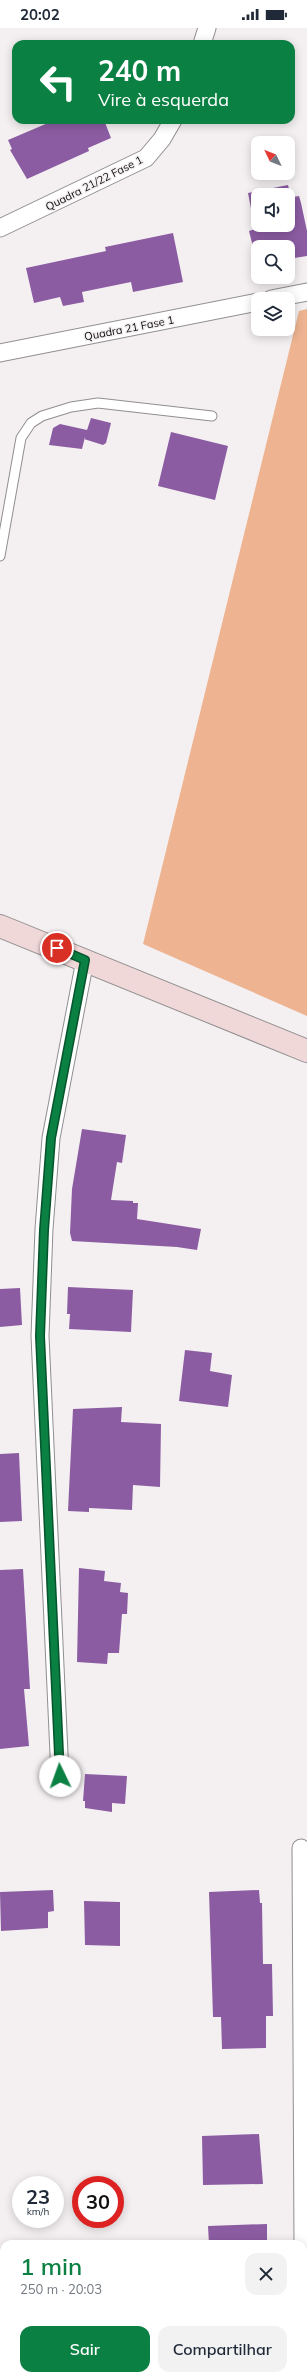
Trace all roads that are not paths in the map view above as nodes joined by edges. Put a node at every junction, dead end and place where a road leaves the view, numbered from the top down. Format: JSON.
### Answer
{"nodes":[{"id":1,"x":207,"y":28,"type":"edge"},
{"id":2,"x":203,"y":40,"type":"edge"},
{"id":3,"x":171,"y":124,"type":"edge"},
{"id":4,"x":0,"y":228,"type":"edge"},
{"id":5,"x":307,"y":292,"type":"edge"},
{"id":6,"x":295,"y":294,"type":"edge"},
{"id":7,"x":251,"y":303,"type":"edge"},
{"id":8,"x":0,"y":353,"type":"edge"},
{"id":9,"x":212,"y":416,"type":"dead end"},
{"id":10,"x":0,"y":556,"type":"edge"},
{"id":11,"x":0,"y":926,"type":"edge"},
{"id":12,"x":85,"y":960,"type":"junction"},
{"id":13,"x":307,"y":1051,"type":"edge"},
{"id":14,"x":60,"y":1776,"type":"dead end"},
{"id":15,"x":302,"y":1848,"type":"dead end"},
{"id":16,"x":303,"y":2240,"type":"edge"}],
"edges":[{"from":1,"to":2,"type":"street"},
{"from":3,"to":4,"type":"street","name":"Quadra 21/22 Fase 1"},
{"from":5,"to":6,"type":"street"},
{"from":7,"to":8,"type":"street","name":"Quadra 21 Fase 1"},
{"from":9,"to":10,"type":"lane"},
{"from":11,"to":12,"type":"street"},
{"from":12,"to":13,"type":"street"},
{"from":12,"to":14,"type":"street"},
{"from":15,"to":16,"type":"street"}]}
